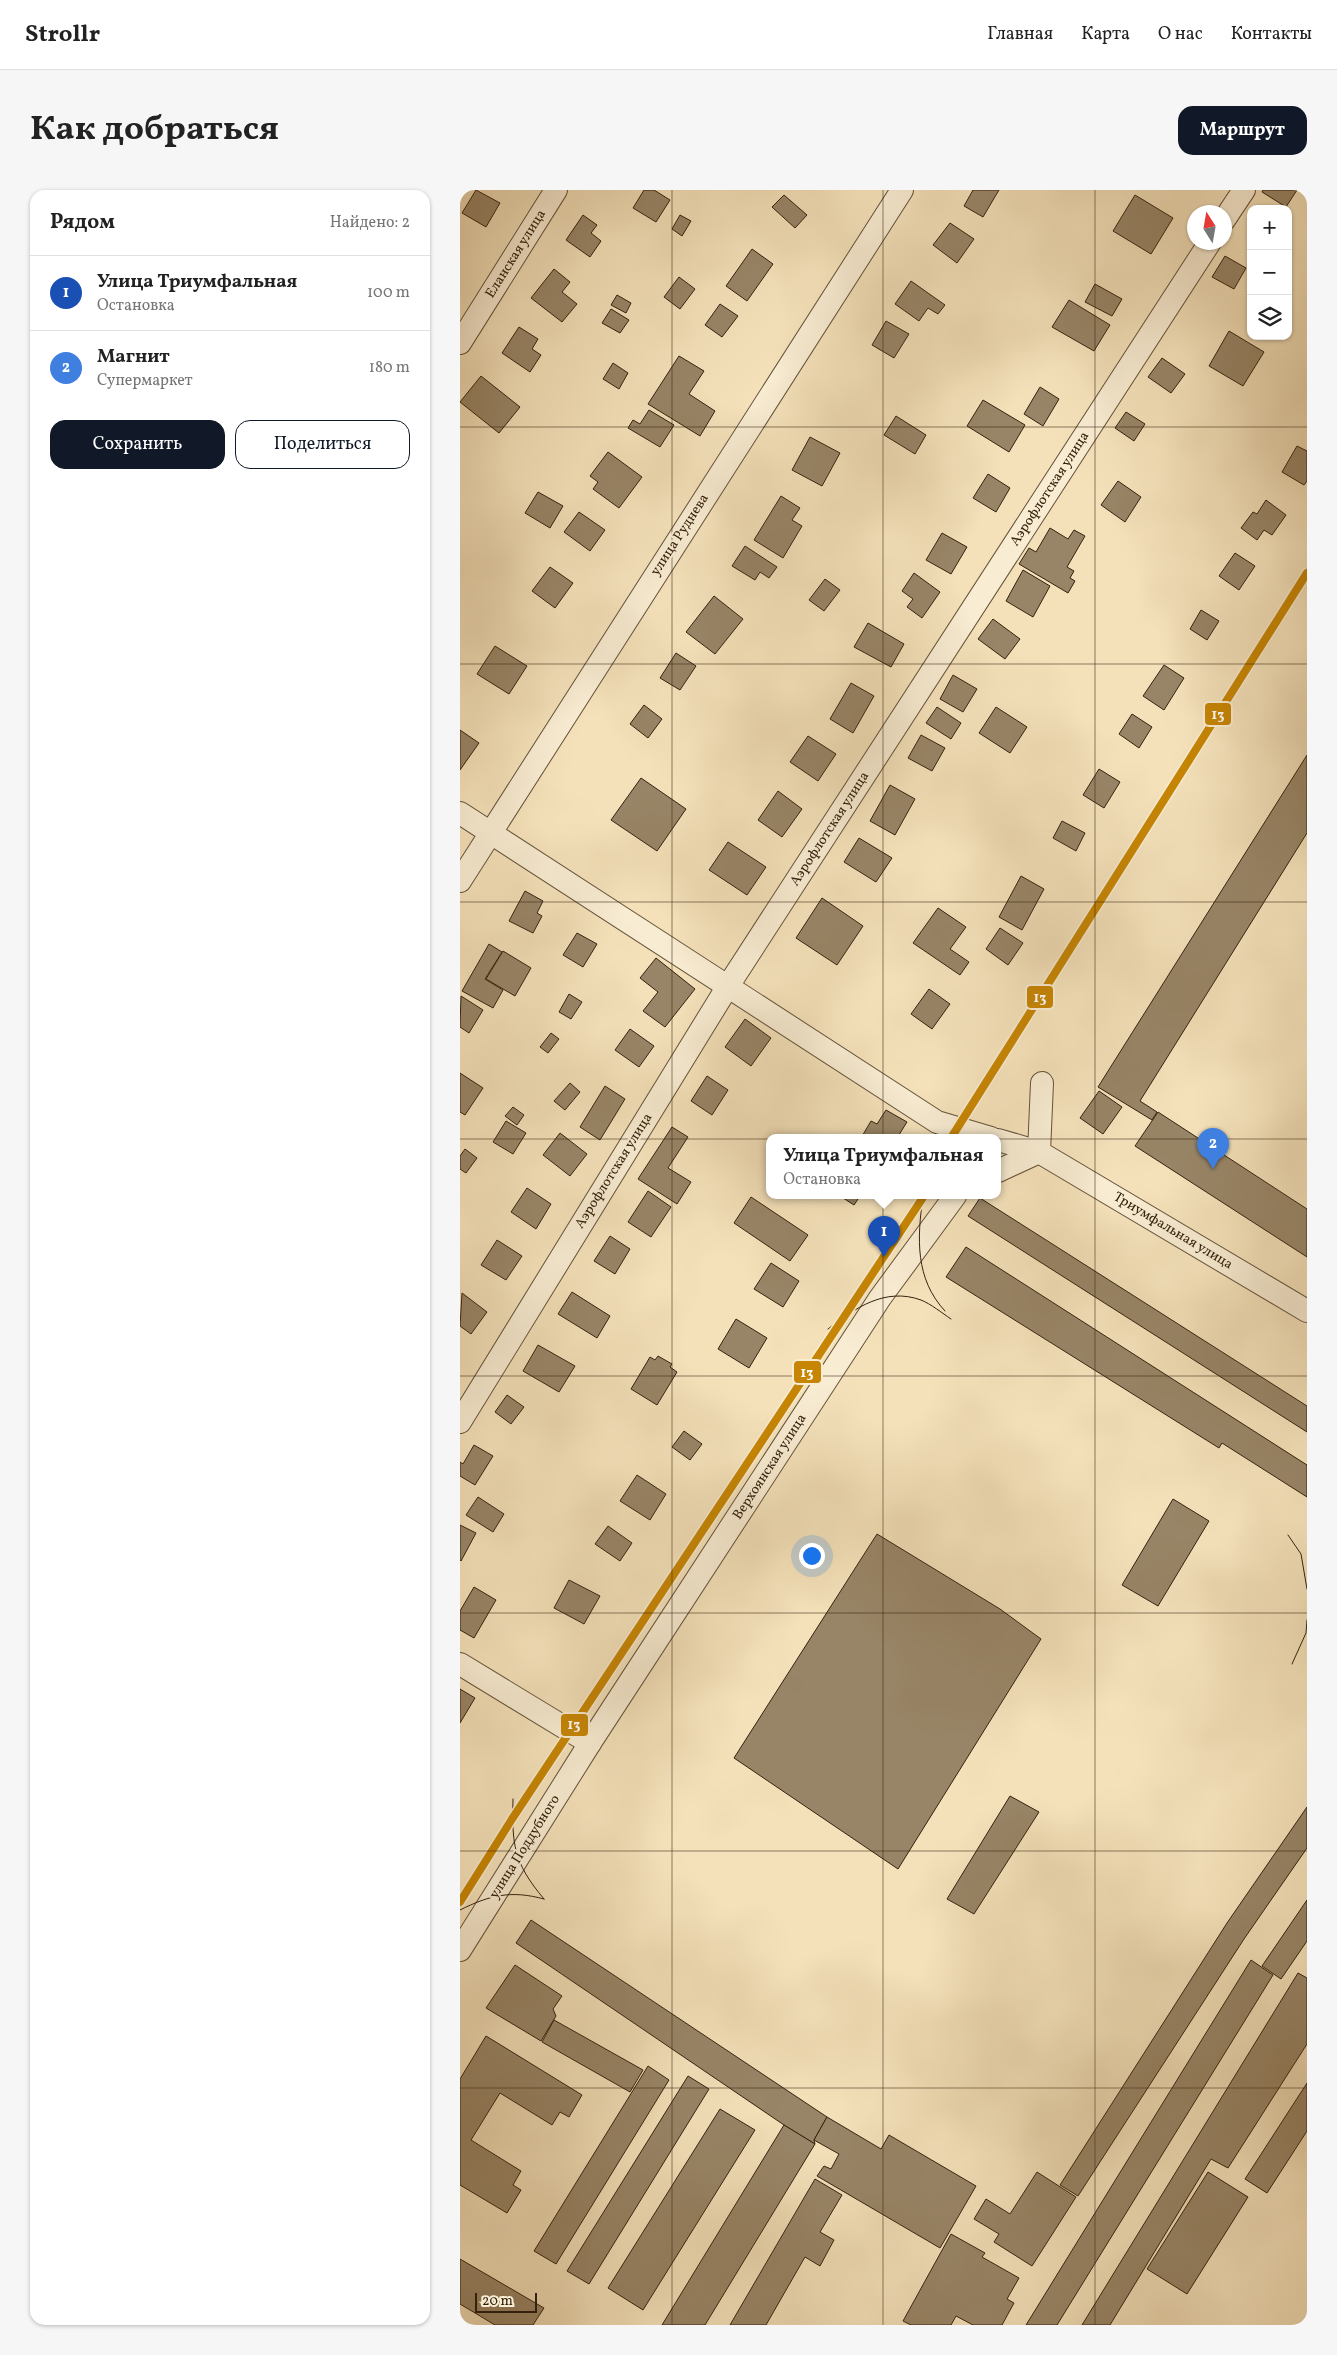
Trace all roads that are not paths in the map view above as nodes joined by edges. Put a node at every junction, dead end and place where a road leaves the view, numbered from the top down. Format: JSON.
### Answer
{"nodes":[{"id":1,"x":556,"y":190,"type":"edge"},
{"id":2,"x":902,"y":190,"type":"edge"},
{"id":3,"x":1244,"y":190,"type":"edge"},
{"id":4,"x":1232,"y":208,"type":"edge"},
{"id":5,"x":1205,"y":250,"type":"edge"},
{"id":6,"x":460,"y":343,"type":"edge"},
{"id":7,"x":460,"y":813,"type":"edge"},
{"id":8,"x":490,"y":832,"type":"junction"},
{"id":9,"x":460,"y":882,"type":"edge"},
{"id":10,"x":728,"y":986,"type":"junction"},
{"id":11,"x":1042,"y":1084,"type":"dead end"},
{"id":12,"x":978,"y":1134,"type":"edge"},
{"id":13,"x":1001,"y":1141,"type":"edge"},
{"id":14,"x":1039,"y":1152,"type":"junction"},
{"id":15,"x":1001,"y":1170,"type":"edge"},
{"id":16,"x":953,"y":1199,"type":"edge"},
{"id":17,"x":1307,"y":1311,"type":"edge"},
{"id":18,"x":460,"y":1422,"type":"edge"},
{"id":19,"x":460,"y":1664,"type":"edge"},
{"id":20,"x":590,"y":1743,"type":"junction"},
{"id":21,"x":460,"y":1950,"type":"edge"}],
"edges":[{"from":1,"to":6,"type":"street","name":"Еланская улица"},
{"from":2,"to":8,"type":"street","name":"улица Руднева"},
{"from":3,"to":4,"type":"street"},
{"from":5,"to":10,"type":"street","name":"Аэрофлотская улица"},
{"from":7,"to":8,"type":"street"},
{"from":8,"to":9,"type":"street","name":"улица Руднева"},
{"from":8,"to":10,"type":"street"},
{"from":10,"to":12,"type":"street"},
{"from":10,"to":18,"type":"street","name":"Аэрофлотская улица"},
{"from":11,"to":14,"type":"street"},
{"from":13,"to":14,"type":"street","name":"Триумфальная улица"},
{"from":14,"to":15,"type":"street"},
{"from":14,"to":17,"type":"street","name":"Триумфальная улица"},
{"from":16,"to":20,"type":"street","name":"Верхоянская улица"},
{"from":19,"to":20,"type":"street"},
{"from":20,"to":21,"type":"street","name":"улица Поддубного"}]}
